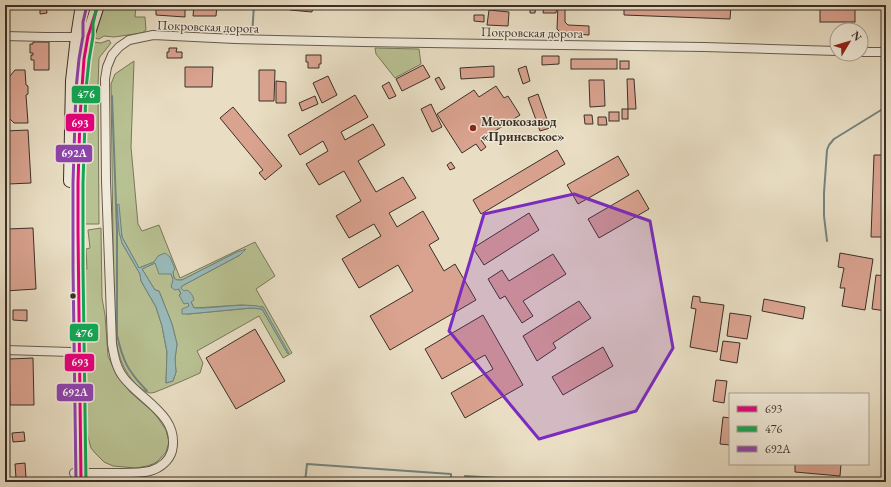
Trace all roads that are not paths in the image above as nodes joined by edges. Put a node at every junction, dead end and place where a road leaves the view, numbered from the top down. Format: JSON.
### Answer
{"nodes":[{"id":1,"x":82,"y":5,"type":"edge"},
{"id":2,"x":92,"y":5,"type":"edge"},
{"id":3,"x":98,"y":5,"type":"edge"},
{"id":4,"x":5,"y":36,"type":"edge"},
{"id":5,"x":83,"y":36,"type":"junction"},
{"id":6,"x":829,"y":51,"type":"edge"},
{"id":7,"x":869,"y":52,"type":"edge"},
{"id":8,"x":886,"y":52,"type":"edge"},
{"id":9,"x":5,"y":350,"type":"edge"},
{"id":10,"x":71,"y":352,"type":"junction"},
{"id":11,"x":77,"y":478,"type":"edge"}],
"edges":[{"from":1,"to":5,"type":"main road"},
{"from":2,"to":5,"type":"main road"},
{"from":3,"to":5,"type":"main road"},
{"from":4,"to":5,"type":"street"},
{"from":5,"to":10,"type":"main road"},
{"from":5,"to":11,"type":"main road"},
{"from":6,"to":11,"type":"street","name":"Покровская дорога"},
{"from":7,"to":8,"type":"street"},
{"from":9,"to":10,"type":"street"},
{"from":10,"to":11,"type":"main road"}]}
